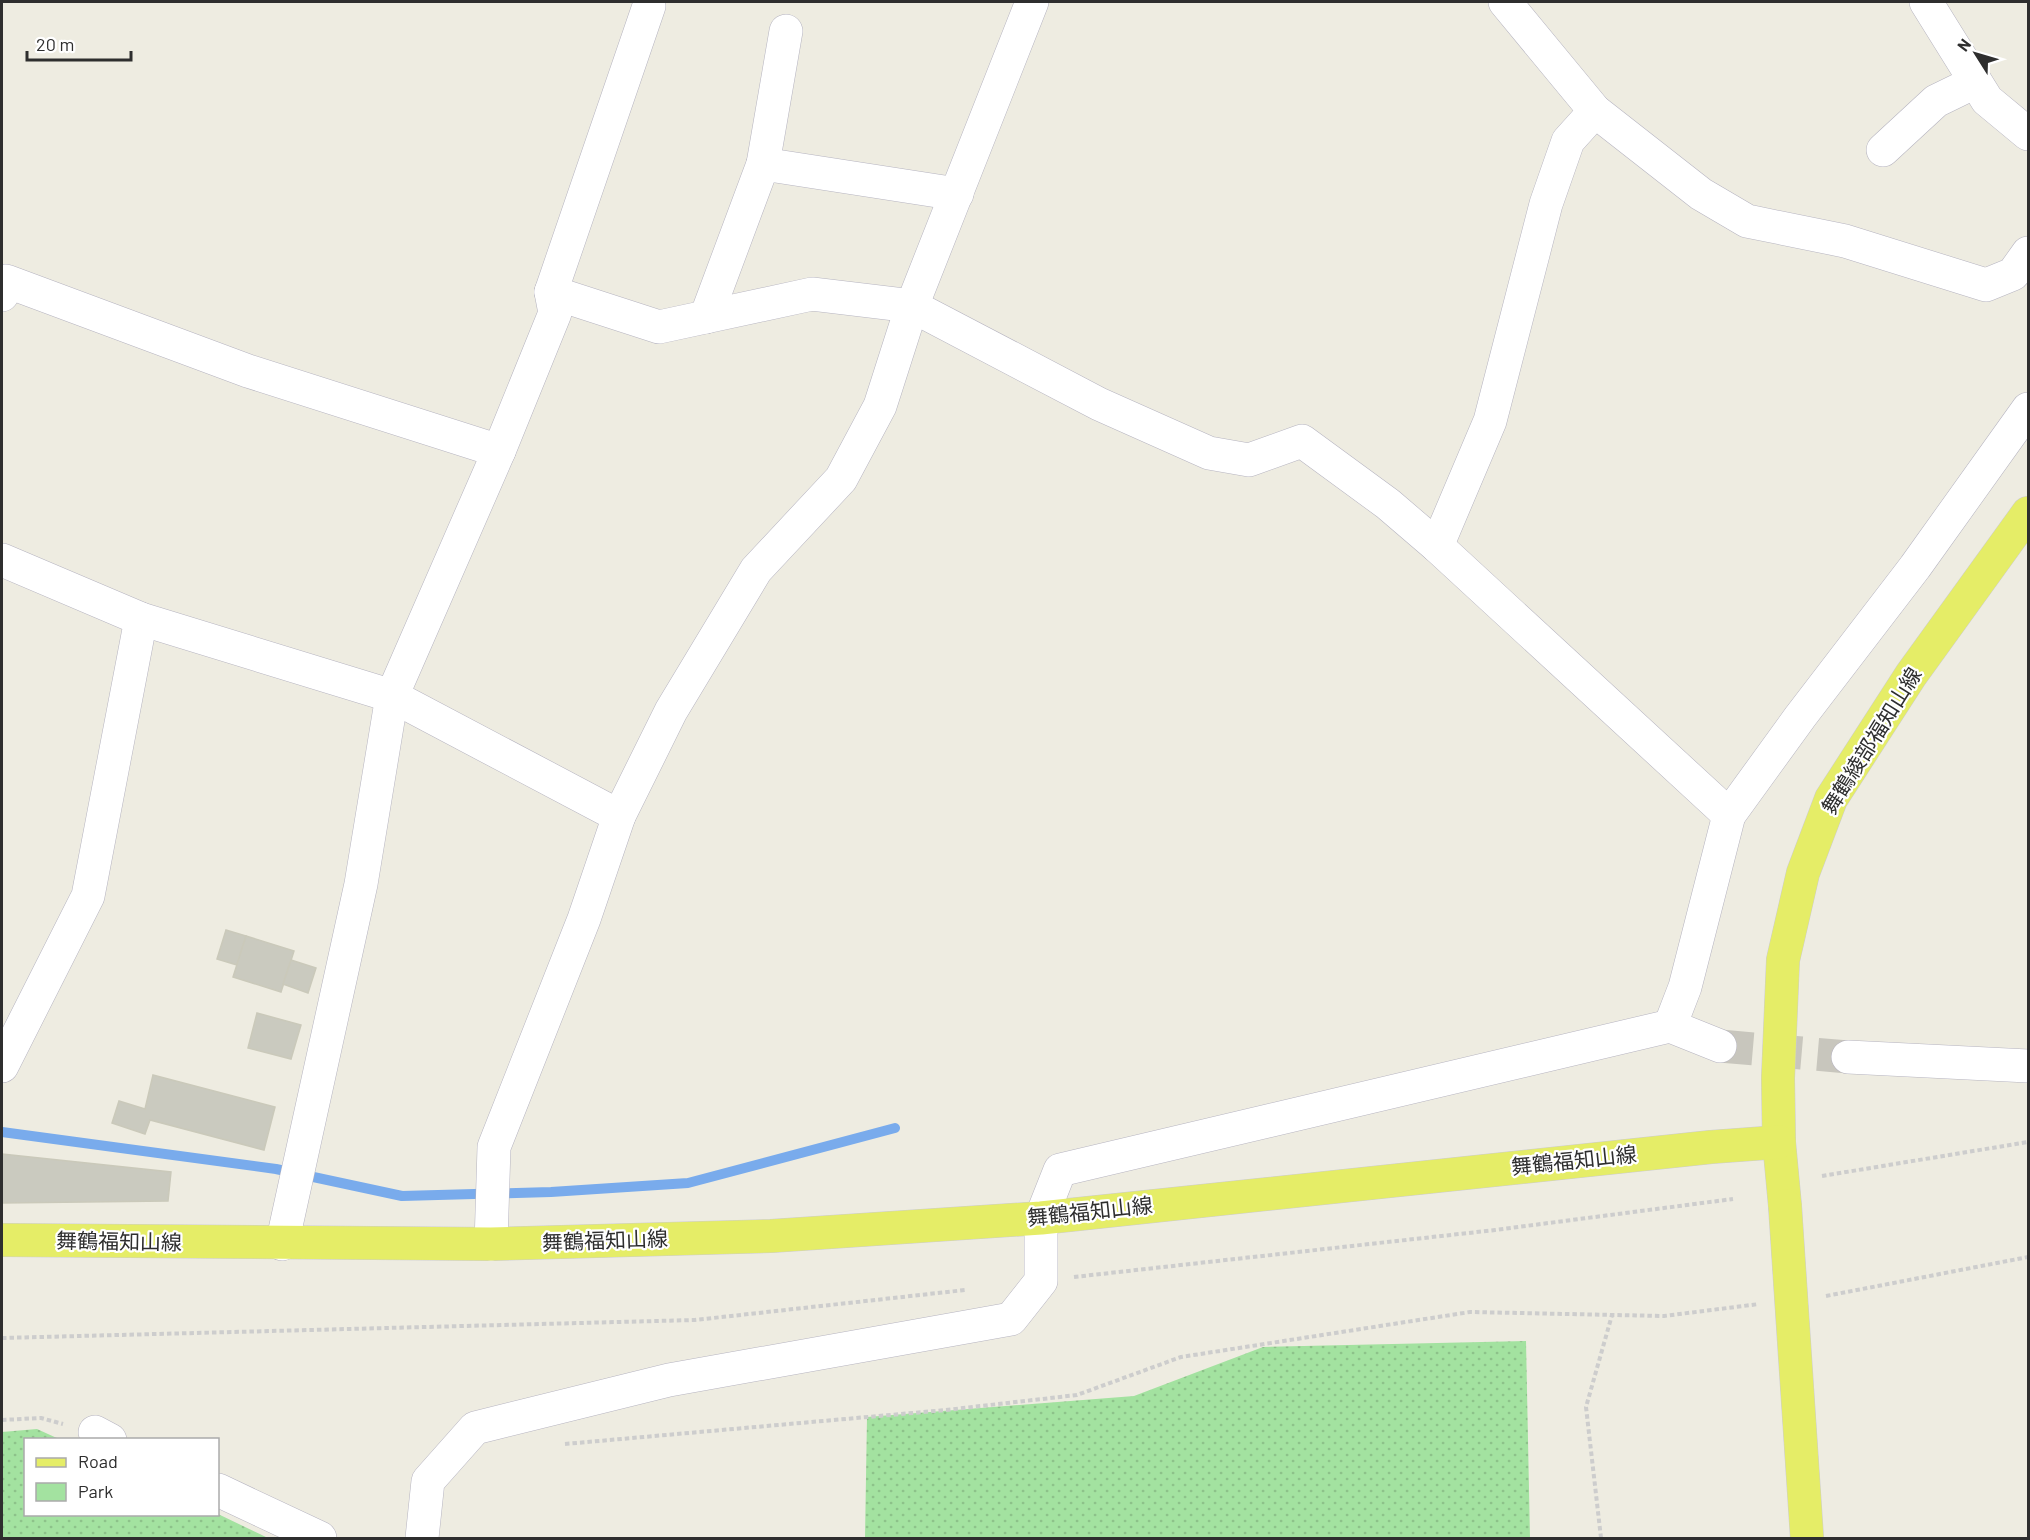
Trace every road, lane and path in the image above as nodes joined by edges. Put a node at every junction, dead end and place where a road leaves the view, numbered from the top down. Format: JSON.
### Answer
{"nodes":[{"id":1,"x":1032,"y":2,"type":"edge"},
{"id":2,"x":1505,"y":2,"type":"edge"},
{"id":3,"x":1926,"y":2,"type":"edge"},
{"id":4,"x":649,"y":6,"type":"dead end"},
{"id":5,"x":786,"y":31,"type":"dead end"},
{"id":6,"x":1976,"y":82,"type":"junction"},
{"id":7,"x":1595,"y":111,"type":"junction"},
{"id":8,"x":2028,"y":134,"type":"edge"},
{"id":9,"x":1883,"y":150,"type":"dead end"},
{"id":10,"x":763,"y":164,"type":"junction"},
{"id":11,"x":957,"y":194,"type":"junction"},
{"id":12,"x":2028,"y":253,"type":"edge"},
{"id":13,"x":551,"y":292,"type":"junction"},
{"id":14,"x":2,"y":295,"type":"edge"},
{"id":15,"x":912,"y":306,"type":"junction"},
{"id":16,"x":706,"y":317,"type":"junction"},
{"id":17,"x":2028,"y":409,"type":"edge"},
{"id":18,"x":499,"y":452,"type":"junction"},
{"id":19,"x":2028,"y":513,"type":"edge"},
{"id":20,"x":1437,"y":546,"type":"junction"},
{"id":21,"x":2,"y":560,"type":"edge"},
{"id":22,"x":141,"y":620,"type":"junction"},
{"id":23,"x":392,"y":696,"type":"junction"},
{"id":24,"x":1729,"y":815,"type":"junction"},
{"id":25,"x":619,"y":816,"type":"junction"},
{"id":26,"x":1670,"y":1026,"type":"junction"},
{"id":27,"x":1720,"y":1046,"type":"tunnel mouth"},
{"id":28,"x":1848,"y":1057,"type":"tunnel mouth"},
{"id":29,"x":2,"y":1066,"type":"edge"},
{"id":30,"x":2028,"y":1066,"type":"edge"},
{"id":31,"x":1779,"y":1142,"type":"junction"},
{"id":32,"x":2028,"y":1143,"type":"edge"},
{"id":33,"x":1822,"y":1176,"type":"dead end"},
{"id":34,"x":1733,"y":1199,"type":"dead end"},
{"id":35,"x":1041,"y":1218,"type":"junction"},
{"id":36,"x":2,"y":1240,"type":"edge"},
{"id":37,"x":282,"y":1244,"type":"junction"},
{"id":38,"x":491,"y":1244,"type":"junction"},
{"id":39,"x":2028,"y":1257,"type":"edge"},
{"id":40,"x":1041,"y":1281,"type":"junction"},
{"id":41,"x":972,"y":1289,"type":"dead end"},
{"id":42,"x":1819,"y":1297,"type":"dead end"},
{"id":43,"x":1759,"y":1304,"type":"dead end"},
{"id":44,"x":1612,"y":1315,"type":"junction"},
{"id":45,"x":2,"y":1338,"type":"edge"},
{"id":46,"x":2,"y":1420,"type":"edge"},
{"id":47,"x":103,"y":1436,"type":"edge"},
{"id":48,"x":559,"y":1444,"type":"dead end"},
{"id":49,"x":219,"y":1490,"type":"edge"},
{"id":50,"x":320,"y":1539,"type":"edge"},
{"id":51,"x":422,"y":1539,"type":"edge"},
{"id":52,"x":1601,"y":1539,"type":"edge"},
{"id":53,"x":1808,"y":1539,"type":"edge"}],
"edges":[{"from":1,"to":11,"type":"street"},
{"from":2,"to":7,"type":"street"},
{"from":3,"to":6,"type":"street"},
{"from":4,"to":13,"type":"street"},
{"from":5,"to":10,"type":"street"},
{"from":6,"to":8,"type":"street"},
{"from":6,"to":9,"type":"street"},
{"from":7,"to":12,"type":"street"},
{"from":7,"to":20,"type":"street"},
{"from":10,"to":11,"type":"street"},
{"from":10,"to":16,"type":"street"},
{"from":11,"to":15,"type":"street"},
{"from":13,"to":16,"type":"street"},
{"from":13,"to":18,"type":"street"},
{"from":14,"to":18,"type":"street"},
{"from":15,"to":16,"type":"street"},
{"from":15,"to":20,"type":"street"},
{"from":15,"to":25,"type":"street"},
{"from":17,"to":24,"type":"street"},
{"from":18,"to":23,"type":"street"},
{"from":19,"to":31,"type":"main road","name":"舞鶴綾部福知山線"},
{"from":20,"to":24,"type":"street"},
{"from":21,"to":22,"type":"street"},
{"from":22,"to":23,"type":"street"},
{"from":22,"to":29,"type":"street"},
{"from":23,"to":25,"type":"street"},
{"from":23,"to":37,"type":"street"},
{"from":24,"to":26,"type":"street"},
{"from":25,"to":38,"type":"street"},
{"from":26,"to":27,"type":"street"},
{"from":26,"to":35,"type":"street"},
{"from":28,"to":30,"type":"street"},
{"from":31,"to":35,"type":"main road","name":"舞鶴福知山線"},
{"from":31,"to":53,"type":"main road","bridge":true},
{"from":32,"to":33,"type":"path"},
{"from":34,"to":40,"type":"path"},
{"from":35,"to":38,"type":"main road","name":"舞鶴福知山線"},
{"from":35,"to":40,"type":"street"},
{"from":36,"to":37,"type":"main road","name":"舞鶴福知山線"},
{"from":37,"to":38,"type":"main road","name":"舞鶴福知山線"},
{"from":39,"to":42,"type":"path"},
{"from":40,"to":51,"type":"street"},
{"from":41,"to":45,"type":"path"},
{"from":43,"to":44,"type":"path"},
{"from":44,"to":48,"type":"path"},
{"from":44,"to":52,"type":"path"},
{"from":46,"to":47,"type":"path"},
{"from":49,"to":50,"type":"street"}]}
